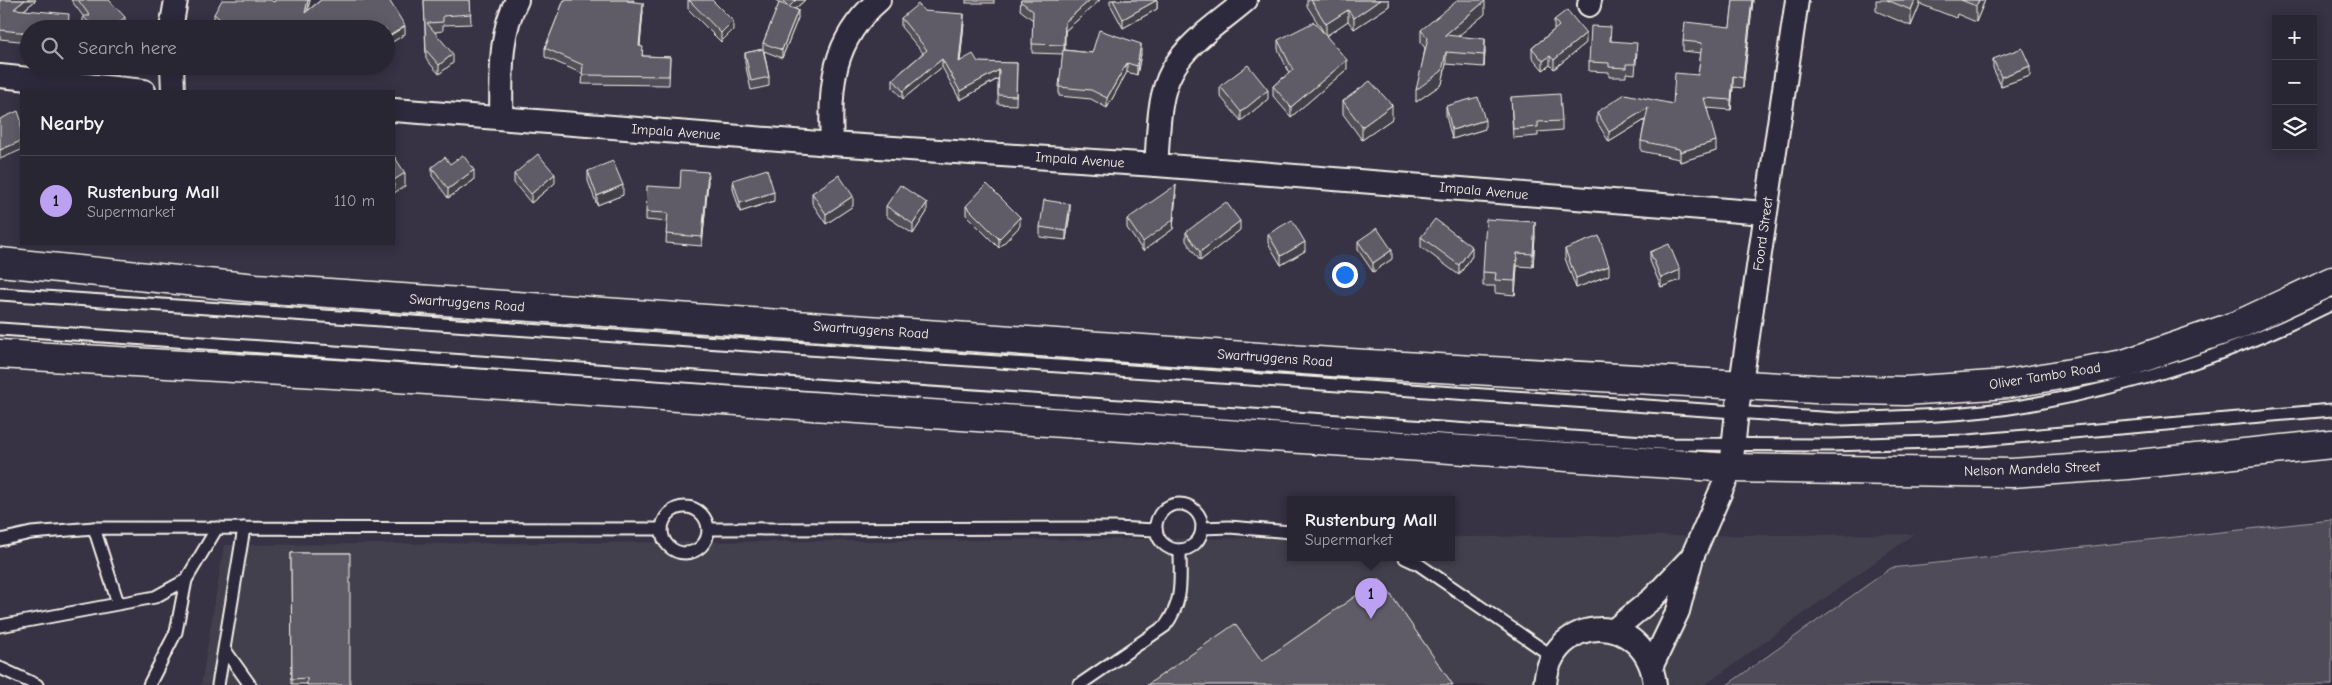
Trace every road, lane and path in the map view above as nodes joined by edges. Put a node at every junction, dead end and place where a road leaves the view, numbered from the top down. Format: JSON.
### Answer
{"nodes":[{"id":1,"x":176,"y":0,"type":"edge"},
{"id":2,"x":517,"y":0,"type":"edge"},
{"id":3,"x":879,"y":0,"type":"edge"},
{"id":4,"x":1246,"y":0,"type":"edge"},
{"id":5,"x":1797,"y":0,"type":"edge"},
{"id":6,"x":173,"y":20,"type":"edge"},
{"id":7,"x":172,"y":75,"type":"edge"},
{"id":8,"x":0,"y":76,"type":"edge"},
{"id":9,"x":134,"y":90,"type":"edge"},
{"id":10,"x":173,"y":90,"type":"edge"},
{"id":11,"x":395,"y":110,"type":"edge"},
{"id":12,"x":501,"y":117,"type":"junction"},
{"id":13,"x":832,"y":144,"type":"junction"},
{"id":14,"x":1156,"y":165,"type":"junction"},
{"id":15,"x":1765,"y":213,"type":"junction"},
{"id":16,"x":0,"y":262,"type":"edge"},
{"id":17,"x":2332,"y":281,"type":"edge"},
{"id":18,"x":0,"y":294,"type":"edge"},
{"id":19,"x":2332,"y":304,"type":"edge"},
{"id":20,"x":0,"y":330,"type":"edge"},
{"id":21,"x":0,"y":354,"type":"edge"},
{"id":22,"x":1742,"y":383,"type":"junction"},
{"id":23,"x":2332,"y":410,"type":"edge"},
{"id":24,"x":1737,"y":412,"type":"junction"},
{"id":25,"x":2332,"y":444,"type":"edge"},
{"id":26,"x":1733,"y":456,"type":"junction"},
{"id":27,"x":94,"y":528,"type":"junction"},
{"id":28,"x":217,"y":528,"type":"junction"},
{"id":29,"x":244,"y":528,"type":"junction"},
{"id":30,"x":1202,"y":528,"type":"junction"},
{"id":31,"x":662,"y":529,"type":"junction"},
{"id":32,"x":708,"y":529,"type":"junction"},
{"id":33,"x":1156,"y":530,"type":"junction"},
{"id":34,"x":1287,"y":532,"type":"edge"},
{"id":35,"x":0,"y":540,"type":"edge"},
{"id":36,"x":1180,"y":550,"type":"junction"},
{"id":37,"x":1692,"y":556,"type":"junction"},
{"id":38,"x":1412,"y":561,"type":"edge"},
{"id":39,"x":186,"y":580,"type":"junction"},
{"id":40,"x":118,"y":603,"type":"junction"},
{"id":41,"x":0,"y":626,"type":"edge"},
{"id":42,"x":1614,"y":630,"type":"junction"},
{"id":43,"x":225,"y":650,"type":"junction"},
{"id":44,"x":1552,"y":656,"type":"junction"},
{"id":45,"x":0,"y":668,"type":"edge"},
{"id":46,"x":1654,"y":675,"type":"edge"},
{"id":47,"x":37,"y":685,"type":"edge"},
{"id":48,"x":149,"y":685,"type":"edge"},
{"id":49,"x":218,"y":685,"type":"edge"},
{"id":50,"x":250,"y":685,"type":"edge"},
{"id":51,"x":1079,"y":685,"type":"edge"},
{"id":52,"x":1545,"y":685,"type":"edge"}],
"edges":[{"from":1,"to":6,"type":"street"},
{"from":2,"to":12,"type":"street"},
{"from":3,"to":13,"type":"street"},
{"from":4,"to":14,"type":"street"},
{"from":5,"to":15,"type":"street","name":"Foord Street"},
{"from":7,"to":10,"type":"street"},
{"from":8,"to":9,"type":"street"},
{"from":11,"to":12,"type":"street","name":"Impala Avenue"},
{"from":12,"to":13,"type":"street","name":"Impala Avenue"},
{"from":13,"to":14,"type":"street","name":"Impala Avenue"},
{"from":14,"to":15,"type":"street","name":"Impala Avenue"},
{"from":15,"to":22,"type":"street","name":"Foord Street"},
{"from":16,"to":22,"type":"main road","name":"Swartruggens Road"},
{"from":17,"to":22,"type":"main road","name":"Oliver Tambo Road"},
{"from":18,"to":24,"type":"lane"},
{"from":19,"to":24,"type":"lane"},
{"from":20,"to":26,"type":"lane"},
{"from":21,"to":26,"type":"main road"},
{"from":22,"to":24,"type":"street","name":"Foord Street"},
{"from":23,"to":26,"type":"lane"},
{"from":24,"to":26,"type":"street","name":"Foord Street"},
{"from":25,"to":26,"type":"main road","name":"Nelson Mandela Street"},
{"from":26,"to":37,"type":"street"},
{"from":27,"to":28,"type":"lane"},
{"from":27,"to":35,"type":"lane"},
{"from":27,"to":40,"type":"lane"},
{"from":28,"to":29,"type":"lane"},
{"from":28,"to":39,"type":"lane"},
{"from":29,"to":31,"type":"lane"},
{"from":29,"to":43,"type":"lane"},
{"from":30,"to":33,"type":"lane"},
{"from":30,"to":34,"type":"lane"},
{"from":30,"to":36,"type":"lane"},
{"from":31,"to":32,"type":"lane"},
{"from":31,"to":32,"type":"lane"},
{"from":32,"to":33,"type":"lane"},
{"from":33,"to":36,"type":"lane"},
{"from":36,"to":51,"type":"lane"},
{"from":37,"to":42,"type":"street"},
{"from":37,"to":46,"type":"street"},
{"from":38,"to":44,"type":"lane"},
{"from":39,"to":40,"type":"lane"},
{"from":39,"to":48,"type":"lane"},
{"from":40,"to":41,"type":"lane"},
{"from":42,"to":44,"type":"street"},
{"from":42,"to":46,"type":"street"},
{"from":43,"to":49,"type":"lane"},
{"from":43,"to":50,"type":"lane"},
{"from":44,"to":52,"type":"street"},
{"from":45,"to":47,"type":"lane"}]}
